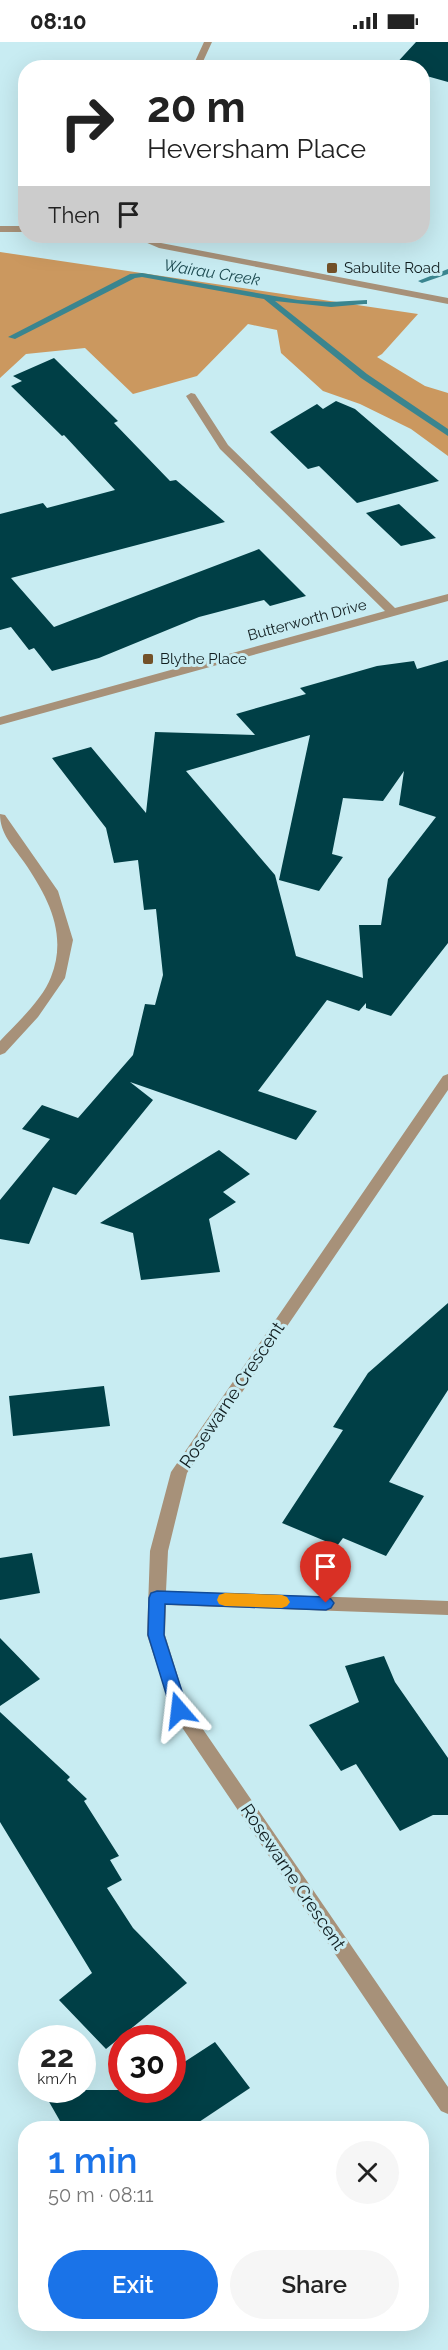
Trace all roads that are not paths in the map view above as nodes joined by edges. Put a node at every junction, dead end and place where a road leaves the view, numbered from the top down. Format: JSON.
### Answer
{"nodes":[{"id":1,"x":208,"y":42,"type":"edge"},
{"id":2,"x":200,"y":60,"type":"edge"},
{"id":3,"x":0,"y":229,"type":"edge"},
{"id":4,"x":18,"y":229,"type":"edge"},
{"id":5,"x":154,"y":243,"type":"edge"},
{"id":6,"x":448,"y":301,"type":"edge"},
{"id":7,"x":191,"y":396,"type":"dead end"},
{"id":8,"x":448,"y":597,"type":"edge"},
{"id":9,"x":393,"y":612,"type":"junction"},
{"id":10,"x":0,"y":721,"type":"edge"},
{"id":11,"x":0,"y":818,"type":"edge"},
{"id":12,"x":0,"y":1050,"type":"edge"},
{"id":13,"x":448,"y":1079,"type":"edge"},
{"id":14,"x":157,"y":1598,"type":"junction"},
{"id":15,"x":448,"y":1608,"type":"edge"},
{"id":16,"x":448,"y":2104,"type":"edge"}],
"edges":[{"from":1,"to":2,"type":"street"},
{"from":3,"to":4,"type":"street"},
{"from":5,"to":6,"type":"street"},
{"from":7,"to":9,"type":"street"},
{"from":8,"to":9,"type":"street","name":"Butterworth Drive"},
{"from":9,"to":10,"type":"street","name":"Butterworth Drive"},
{"from":11,"to":12,"type":"street"},
{"from":13,"to":14,"type":"street","name":"Rosewarne Crescent"},
{"from":14,"to":15,"type":"street"},
{"from":14,"to":16,"type":"street","name":"Rosewarne Crescent"}]}
